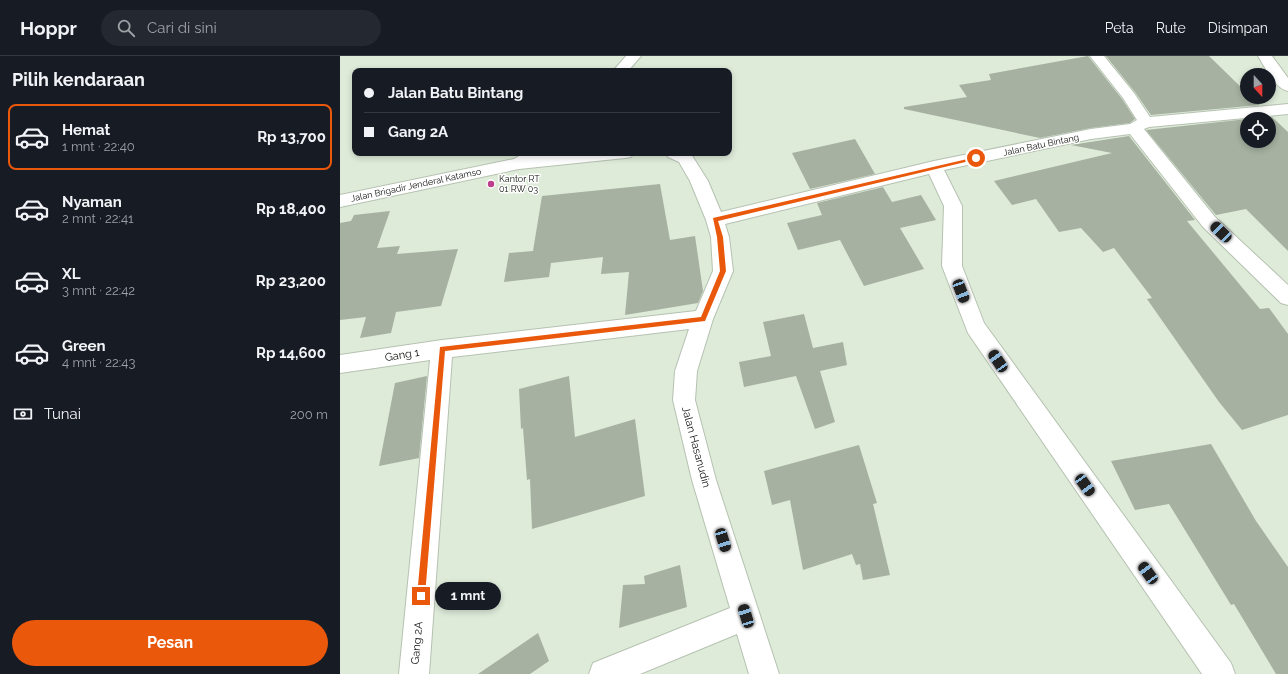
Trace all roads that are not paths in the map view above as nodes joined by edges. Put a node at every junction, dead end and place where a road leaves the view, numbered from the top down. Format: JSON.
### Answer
{"nodes":[{"id":1,"x":634,"y":56,"type":"edge"},
{"id":2,"x":1097,"y":56,"type":"edge"},
{"id":3,"x":1265,"y":56,"type":"edge"},
{"id":4,"x":623,"y":68,"type":"edge"},
{"id":5,"x":1288,"y":87,"type":"edge"},
{"id":6,"x":1288,"y":108,"type":"edge"},
{"id":7,"x":1140,"y":125,"type":"junction"},
{"id":8,"x":531,"y":156,"type":"edge"},
{"id":9,"x":593,"y":156,"type":"edge"},
{"id":10,"x":681,"y":156,"type":"edge"},
{"id":11,"x":519,"y":163,"type":"junction"},
{"id":12,"x":934,"y":167,"type":"junction"},
{"id":13,"x":340,"y":201,"type":"edge"},
{"id":14,"x":715,"y":220,"type":"junction"},
{"id":15,"x":1288,"y":298,"type":"edge"},
{"id":16,"x":703,"y":319,"type":"junction"},
{"id":17,"x":442,"y":349,"type":"junction"},
{"id":18,"x":340,"y":364,"type":"edge"},
{"id":19,"x":746,"y":616,"type":"junction"},
{"id":20,"x":414,"y":674,"type":"edge"},
{"id":21,"x":604,"y":674,"type":"edge"},
{"id":22,"x":764,"y":674,"type":"edge"},
{"id":23,"x":1220,"y":674,"type":"edge"}],
"edges":[{"from":1,"to":4,"type":"street"},
{"from":2,"to":7,"type":"street"},
{"from":3,"to":5,"type":"street"},
{"from":6,"to":7,"type":"street","name":"Jalan Batu Bintang"},
{"from":7,"to":12,"type":"street","name":"Jalan Batu Bintang"},
{"from":7,"to":15,"type":"street"},
{"from":8,"to":11,"type":"street","name":"Jalan Brigadir Jenderal Katamso"},
{"from":9,"to":11,"type":"street"},
{"from":10,"to":14,"type":"street","name":"Jalan Hasanudin"},
{"from":11,"to":13,"type":"street","name":"Jalan Brigadir Jenderal Katamso"},
{"from":12,"to":14,"type":"street","name":"Jalan Batu Bintang"},
{"from":12,"to":23,"type":"street"},
{"from":14,"to":16,"type":"street","name":"Jalan Hasanudin"},
{"from":16,"to":17,"type":"street","name":"Gang 1"},
{"from":16,"to":19,"type":"street","name":"Jalan Hasanudin"},
{"from":17,"to":18,"type":"street","name":"Gang 1"},
{"from":17,"to":20,"type":"street","name":"Gang 2A"},
{"from":19,"to":21,"type":"street"},
{"from":19,"to":22,"type":"street","name":"Jalan Hasanudin"}]}
